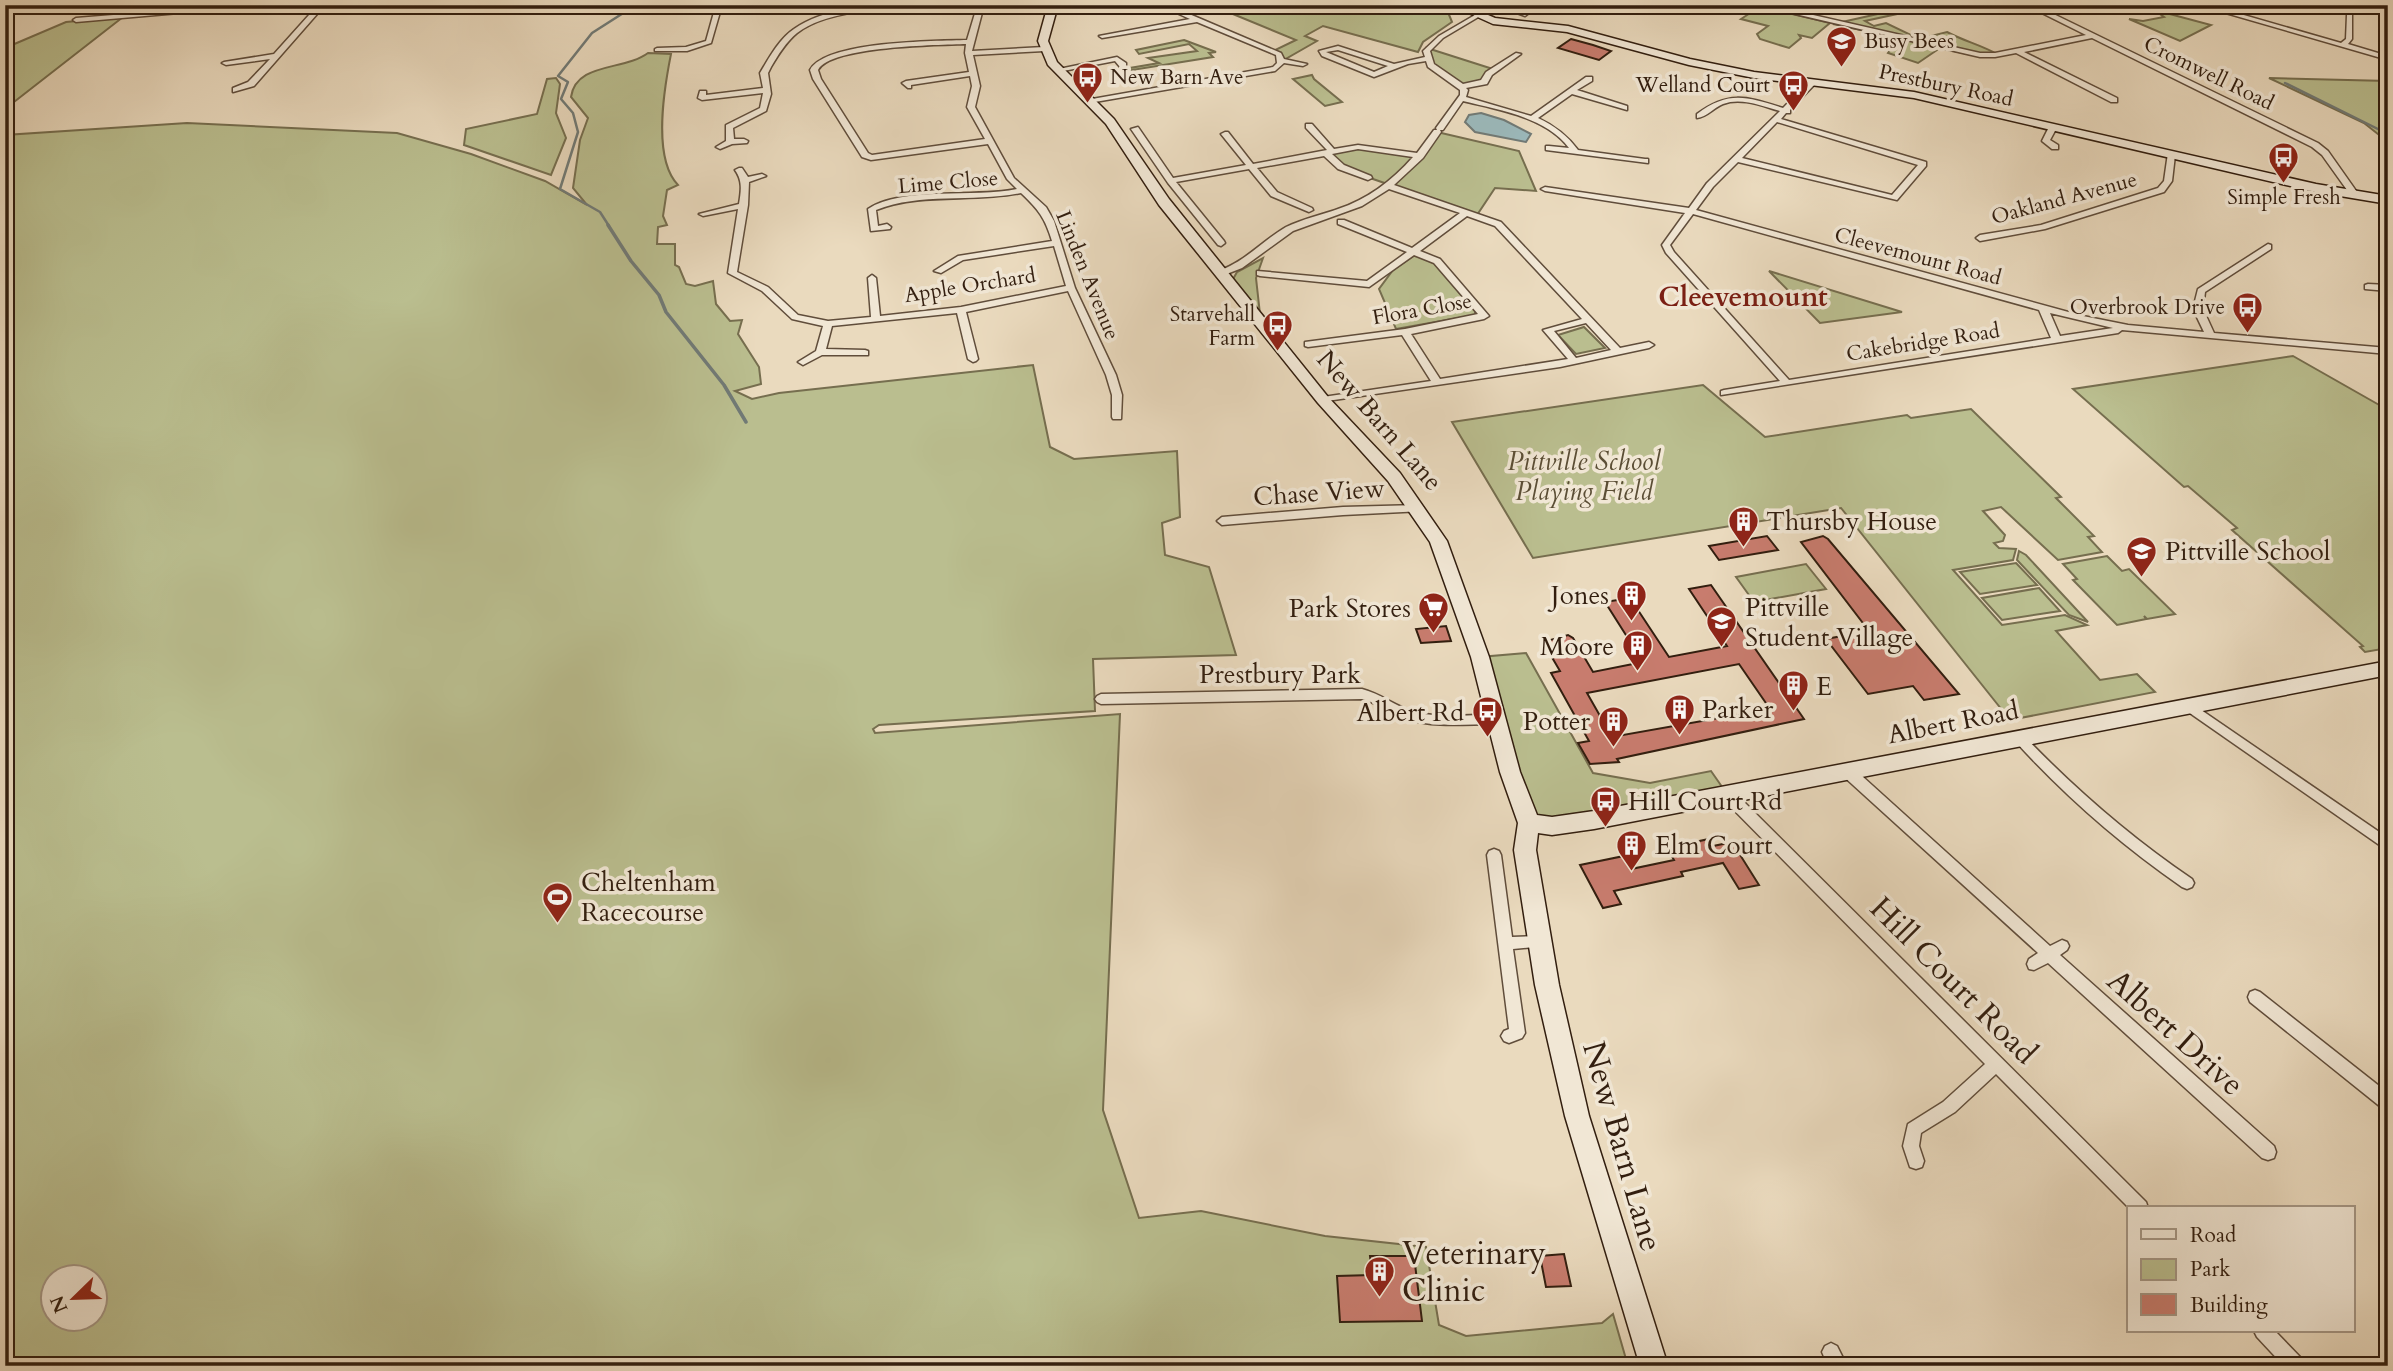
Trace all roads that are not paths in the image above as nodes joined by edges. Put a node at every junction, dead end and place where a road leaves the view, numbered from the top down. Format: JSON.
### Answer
{"nodes":[{"id":1,"x":266,"y":5,"type":"edge"},
{"id":2,"x":322,"y":5,"type":"edge"},
{"id":3,"x":719,"y":5,"type":"edge"},
{"id":4,"x":1053,"y":5,"type":"edge"},
{"id":5,"x":1162,"y":5,"type":"edge"},
{"id":6,"x":1456,"y":5,"type":"edge"},
{"id":7,"x":1499,"y":5,"type":"edge"},
{"id":8,"x":1536,"y":5,"type":"edge"},
{"id":9,"x":1759,"y":5,"type":"edge"},
{"id":10,"x":1872,"y":5,"type":"edge"},
{"id":11,"x":1889,"y":5,"type":"edge"},
{"id":12,"x":2029,"y":5,"type":"edge"},
{"id":13,"x":2201,"y":5,"type":"edge"},
{"id":14,"x":981,"y":7,"type":"edge"},
{"id":15,"x":2350,"y":15,"type":"dead end"},
{"id":16,"x":1477,"y":16,"type":"junction"},
{"id":17,"x":1526,"y":19,"type":"junction"},
{"id":18,"x":76,"y":20,"type":"dead end"},
{"id":19,"x":1197,"y":20,"type":"junction"},
{"id":20,"x":1102,"y":36,"type":"dead end"},
{"id":21,"x":2094,"y":36,"type":"junction"},
{"id":22,"x":968,"y":42,"type":"junction"},
{"id":23,"x":2343,"y":45,"type":"junction"},
{"id":24,"x":1044,"y":49,"type":"junction"},
{"id":25,"x":657,"y":50,"type":"dead end"},
{"id":26,"x":2017,"y":51,"type":"junction"},
{"id":27,"x":968,"y":53,"type":"junction"},
{"id":28,"x":1518,"y":54,"type":"dead end"},
{"id":29,"x":277,"y":56,"type":"junction"},
{"id":30,"x":1280,"y":57,"type":"junction"},
{"id":31,"x":2388,"y":58,"type":"edge"},
{"id":32,"x":1427,"y":59,"type":"junction"},
{"id":33,"x":226,"y":63,"type":"dead end"},
{"id":34,"x":1303,"y":64,"type":"dead end"},
{"id":35,"x":1123,"y":65,"type":"dead end"},
{"id":36,"x":1394,"y":66,"type":"junction"},
{"id":37,"x":1058,"y":70,"type":"junction"},
{"id":38,"x":971,"y":74,"type":"junction"},
{"id":39,"x":1589,"y":79,"type":"dead end"},
{"id":40,"x":1813,"y":82,"type":"junction"},
{"id":41,"x":906,"y":83,"type":"dead end"},
{"id":42,"x":1463,"y":86,"type":"junction"},
{"id":43,"x":236,"y":90,"type":"dead end"},
{"id":44,"x":766,"y":90,"type":"junction"},
{"id":45,"x":1571,"y":91,"type":"junction"},
{"id":46,"x":702,"y":98,"type":"dead end"},
{"id":47,"x":1464,"y":99,"type":"junction"},
{"id":48,"x":2114,"y":100,"type":"dead end"},
{"id":49,"x":1092,"y":101,"type":"junction"},
{"id":50,"x":1624,"y":108,"type":"dead end"},
{"id":51,"x":1787,"y":111,"type":"junction"},
{"id":52,"x":1700,"y":116,"type":"dead end"},
{"id":53,"x":1532,"y":119,"type":"junction"},
{"id":54,"x":1777,"y":120,"type":"junction"},
{"id":55,"x":1309,"y":125,"type":"dead end"},
{"id":56,"x":718,"y":127,"type":"dead end"},
{"id":57,"x":729,"y":127,"type":"junction"},
{"id":58,"x":1135,"y":129,"type":"dead end"},
{"id":59,"x":2052,"y":129,"type":"junction"},
{"id":60,"x":1225,"y":134,"type":"dead end"},
{"id":61,"x":744,"y":141,"type":"dead end"},
{"id":62,"x":990,"y":141,"type":"junction"},
{"id":63,"x":730,"y":142,"type":"junction"},
{"id":64,"x":720,"y":147,"type":"dead end"},
{"id":65,"x":2055,"y":147,"type":"dead end"},
{"id":66,"x":1549,"y":148,"type":"dead end"},
{"id":67,"x":1574,"y":150,"type":"junction"},
{"id":68,"x":1330,"y":152,"type":"junction"},
{"id":69,"x":2171,"y":155,"type":"junction"},
{"id":70,"x":871,"y":158,"type":"junction"},
{"id":71,"x":1737,"y":159,"type":"junction"},
{"id":72,"x":1417,"y":160,"type":"junction"},
{"id":73,"x":1645,"y":161,"type":"dead end"},
{"id":74,"x":861,"y":164,"type":"dead end"},
{"id":75,"x":1251,"y":166,"type":"junction"},
{"id":76,"x":739,"y":170,"type":"dead end"},
{"id":77,"x":762,"y":176,"type":"dead end"},
{"id":78,"x":1368,"y":178,"type":"dead end"},
{"id":79,"x":745,"y":181,"type":"junction"},
{"id":80,"x":1171,"y":181,"type":"junction"},
{"id":81,"x":1389,"y":186,"type":"junction"},
{"id":82,"x":1545,"y":189,"type":"dead end"},
{"id":83,"x":1020,"y":191,"type":"junction"},
{"id":84,"x":2356,"y":195,"type":"junction"},
{"id":85,"x":2388,"y":200,"type":"edge"},
{"id":86,"x":744,"y":205,"type":"junction"},
{"id":87,"x":1309,"y":210,"type":"dead end"},
{"id":88,"x":1690,"y":211,"type":"junction"},
{"id":89,"x":1467,"y":212,"type":"junction"},
{"id":90,"x":703,"y":214,"type":"dead end"},
{"id":91,"x":1340,"y":222,"type":"dead end"},
{"id":92,"x":887,"y":227,"type":"dead end"},
{"id":93,"x":1980,"y":238,"type":"dead end"},
{"id":94,"x":1056,"y":243,"type":"junction"},
{"id":95,"x":1221,"y":243,"type":"dead end"},
{"id":96,"x":2268,"y":247,"type":"dead end"},
{"id":97,"x":1413,"y":250,"type":"junction"},
{"id":98,"x":937,"y":271,"type":"dead end"},
{"id":99,"x":1261,"y":272,"type":"dead end"},
{"id":100,"x":1221,"y":273,"type":"junction"},
{"id":101,"x":872,"y":278,"type":"dead end"},
{"id":102,"x":2368,"y":287,"type":"dead end"},
{"id":103,"x":1071,"y":288,"type":"junction"},
{"id":104,"x":2388,"y":289,"type":"edge"},
{"id":105,"x":2043,"y":309,"type":"junction"},
{"id":106,"x":961,"y":310,"type":"junction"},
{"id":107,"x":876,"y":318,"type":"junction"},
{"id":108,"x":1587,"y":320,"type":"junction"},
{"id":109,"x":828,"y":324,"type":"junction"},
{"id":110,"x":2127,"y":328,"type":"junction"},
{"id":111,"x":1405,"y":332,"type":"junction"},
{"id":112,"x":2211,"y":336,"type":"junction"},
{"id":113,"x":2057,"y":340,"type":"junction"},
{"id":114,"x":1308,"y":344,"type":"dead end"},
{"id":115,"x":1649,"y":345,"type":"dead end"},
{"id":116,"x":2388,"y":351,"type":"edge"},
{"id":117,"x":820,"y":352,"type":"junction"},
{"id":118,"x":1618,"y":352,"type":"junction"},
{"id":119,"x":865,"y":353,"type":"dead end"},
{"id":120,"x":973,"y":359,"type":"dead end"},
{"id":121,"x":1574,"y":361,"type":"junction"},
{"id":122,"x":803,"y":362,"type":"dead end"},
{"id":123,"x":1437,"y":382,"type":"junction"},
{"id":124,"x":1786,"y":382,"type":"junction"},
{"id":125,"x":1724,"y":393,"type":"dead end"},
{"id":126,"x":1323,"y":400,"type":"junction"},
{"id":127,"x":1116,"y":417,"type":"dead end"},
{"id":128,"x":1419,"y":509,"type":"junction"},
{"id":129,"x":1222,"y":522,"type":"dead end"},
{"id":130,"x":2388,"y":668,"type":"edge"},
{"id":131,"x":1101,"y":699,"type":"dead end"},
{"id":132,"x":2188,"y":706,"type":"junction"},
{"id":133,"x":1495,"y":719,"type":"junction"},
{"id":134,"x":2019,"y":738,"type":"junction"},
{"id":135,"x":1847,"y":771,"type":"junction"},
{"id":136,"x":1727,"y":794,"type":"junction"},
{"id":137,"x":1529,"y":822,"type":"junction"},
{"id":138,"x":2388,"y":845,"type":"edge"},
{"id":139,"x":1494,"y":855,"type":"dead end"},
{"id":140,"x":2187,"y":883,"type":"dead end"},
{"id":141,"x":1540,"y":942,"type":"junction"},
{"id":142,"x":1506,"y":943,"type":"junction"},
{"id":143,"x":2063,"y":946,"type":"dead end"},
{"id":144,"x":2048,"y":954,"type":"junction"},
{"id":145,"x":2034,"y":964,"type":"dead end"},
{"id":146,"x":2255,"y":998,"type":"dead end"},
{"id":147,"x":1509,"y":1036,"type":"dead end"},
{"id":148,"x":1996,"y":1064,"type":"junction"},
{"id":149,"x":2388,"y":1103,"type":"edge"},
{"id":150,"x":2268,"y":1152,"type":"dead end"},
{"id":151,"x":1916,"y":1161,"type":"dead end"},
{"id":152,"x":2138,"y":1206,"type":"edge"},
{"id":153,"x":2264,"y":1332,"type":"edge"},
{"id":154,"x":1654,"y":1366,"type":"edge"},
{"id":155,"x":2297,"y":1366,"type":"edge"}],
"edges":[{"from":1,"to":18,"type":"street"},
{"from":2,"to":29,"type":"street"},
{"from":3,"to":25,"type":"street"},
{"from":4,"to":24,"type":"main road"},
{"from":5,"to":19,"type":"street"},
{"from":6,"to":16,"type":"main road","name":"Prestbury Road"},
{"from":7,"to":17,"type":"street"},
{"from":8,"to":17,"type":"street"},
{"from":9,"to":26,"type":"street"},
{"from":10,"to":11,"type":"street"},
{"from":12,"to":21,"type":"street","name":"Cromwell Road"},
{"from":13,"to":23,"type":"street"},
{"from":14,"to":22,"type":"street","name":"Linden Avenue"},
{"from":14,"to":44,"type":"street"},
{"from":15,"to":23,"type":"street"},
{"from":16,"to":17,"type":"main road","name":"Prestbury Road"},
{"from":16,"to":32,"type":"street"},
{"from":17,"to":40,"type":"main road","name":"Prestbury Road"},
{"from":19,"to":20,"type":"street"},
{"from":19,"to":30,"type":"street"},
{"from":21,"to":26,"type":"street"},
{"from":21,"to":84,"type":"street","name":"Cromwell Road"},
{"from":22,"to":27,"type":"street","name":"Linden Avenue"},
{"from":22,"to":70,"type":"street"},
{"from":23,"to":31,"type":"street"},
{"from":24,"to":27,"type":"street"},
{"from":24,"to":37,"type":"main road","name":"New Barn Lane"},
{"from":26,"to":48,"type":"street"},
{"from":27,"to":38,"type":"street","name":"Linden Avenue"},
{"from":28,"to":42,"type":"street"},
{"from":29,"to":33,"type":"street"},
{"from":29,"to":43,"type":"street"},
{"from":30,"to":34,"type":"street"},
{"from":30,"to":49,"type":"street"},
{"from":32,"to":36,"type":"street"},
{"from":32,"to":42,"type":"street"},
{"from":35,"to":37,"type":"street"},
{"from":36,"to":36,"type":"street"},
{"from":37,"to":49,"type":"main road","name":"New Barn Lane"},
{"from":38,"to":41,"type":"street"},
{"from":38,"to":62,"type":"street","name":"Linden Avenue"},
{"from":39,"to":45,"type":"street"},
{"from":40,"to":51,"type":"street"},
{"from":40,"to":59,"type":"main road","name":"Prestbury Road"},
{"from":42,"to":47,"type":"street"},
{"from":44,"to":46,"type":"street"},
{"from":44,"to":57,"type":"street"},
{"from":45,"to":50,"type":"street"},
{"from":45,"to":53,"type":"street"},
{"from":47,"to":53,"type":"street"},
{"from":47,"to":72,"type":"street"},
{"from":49,"to":100,"type":"main road","name":"New Barn Lane"},
{"from":51,"to":52,"type":"street"},
{"from":51,"to":54,"type":"street"},
{"from":53,"to":67,"type":"street"},
{"from":54,"to":71,"type":"street"},
{"from":54,"to":71,"type":"street"},
{"from":55,"to":68,"type":"street"},
{"from":56,"to":57,"type":"street"},
{"from":57,"to":63,"type":"street"},
{"from":58,"to":80,"type":"street"},
{"from":59,"to":65,"type":"street"},
{"from":59,"to":69,"type":"main road","name":"Prestbury Road"},
{"from":60,"to":75,"type":"street"},
{"from":61,"to":63,"type":"street"},
{"from":62,"to":70,"type":"street"},
{"from":62,"to":83,"type":"street","name":"Linden Avenue"},
{"from":63,"to":64,"type":"street"},
{"from":66,"to":67,"type":"street"},
{"from":67,"to":73,"type":"street"},
{"from":68,"to":72,"type":"street"},
{"from":68,"to":75,"type":"street"},
{"from":68,"to":78,"type":"street"},
{"from":69,"to":84,"type":"main road","name":"Prestbury Road"},
{"from":69,"to":93,"type":"street","name":"Oakland Avenue"},
{"from":70,"to":74,"type":"street"},
{"from":71,"to":88,"type":"street"},
{"from":72,"to":81,"type":"street"},
{"from":75,"to":80,"type":"street"},
{"from":75,"to":87,"type":"street"},
{"from":76,"to":79,"type":"street"},
{"from":77,"to":79,"type":"street"},
{"from":79,"to":86,"type":"street","name":"Apple Orchard"},
{"from":80,"to":95,"type":"street"},
{"from":81,"to":89,"type":"street"},
{"from":81,"to":100,"type":"street"},
{"from":82,"to":88,"type":"street","name":"Cleevemount Road"},
{"from":83,"to":92,"type":"street","name":"Lime Close"},
{"from":83,"to":94,"type":"street","name":"Linden Avenue"},
{"from":84,"to":85,"type":"main road","name":"Prestbury Road"},
{"from":86,"to":90,"type":"street"},
{"from":86,"to":109,"type":"street","name":"Apple Orchard"},
{"from":88,"to":105,"type":"street","name":"Cleevemount Road"},
{"from":88,"to":124,"type":"street"},
{"from":89,"to":97,"type":"street"},
{"from":89,"to":108,"type":"street"},
{"from":91,"to":97,"type":"street"},
{"from":94,"to":98,"type":"street"},
{"from":94,"to":103,"type":"street","name":"Linden Avenue"},
{"from":96,"to":112,"type":"street"},
{"from":97,"to":99,"type":"street"},
{"from":97,"to":111,"type":"street","name":"Flora Close"},
{"from":100,"to":126,"type":"main road","name":"New Barn Lane"},
{"from":101,"to":107,"type":"street","name":"Apple Orchard"},
{"from":102,"to":104,"type":"street"},
{"from":103,"to":106,"type":"street","name":"Apple Orchard"},
{"from":103,"to":127,"type":"street","name":"Linden Avenue"},
{"from":105,"to":110,"type":"street","name":"Cleevemount Road"},
{"from":105,"to":113,"type":"street"},
{"from":106,"to":107,"type":"street","name":"Apple Orchard"},
{"from":106,"to":120,"type":"street"},
{"from":107,"to":109,"type":"street","name":"Apple Orchard"},
{"from":108,"to":118,"type":"street"},
{"from":108,"to":121,"type":"street"},
{"from":109,"to":117,"type":"street"},
{"from":110,"to":112,"type":"street","name":"Cleevemount Road"},
{"from":110,"to":113,"type":"street","name":"Cakebridge Road"},
{"from":111,"to":114,"type":"street","name":"Flora Close"},
{"from":111,"to":123,"type":"street"},
{"from":112,"to":116,"type":"street","name":"Cleevemount Road"},
{"from":113,"to":124,"type":"street","name":"Cakebridge Road"},
{"from":115,"to":118,"type":"street"},
{"from":117,"to":119,"type":"street"},
{"from":117,"to":122,"type":"street"},
{"from":118,"to":121,"type":"street"},
{"from":121,"to":123,"type":"street"},
{"from":123,"to":126,"type":"street"},
{"from":124,"to":125,"type":"street","name":"Cakebridge Road"},
{"from":126,"to":128,"type":"main road","name":"New Barn Lane"},
{"from":128,"to":129,"type":"street","name":"Chase View"},
{"from":128,"to":133,"type":"main road","name":"New Barn Lane"},
{"from":130,"to":132,"type":"main road","name":"Albert Road"},
{"from":131,"to":133,"type":"street","name":"Prestbury Park"},
{"from":132,"to":134,"type":"main road","name":"Albert Road"},
{"from":132,"to":138,"type":"street"},
{"from":133,"to":137,"type":"main road","name":"New Barn Lane"},
{"from":134,"to":135,"type":"main road","name":"Albert Road"},
{"from":134,"to":140,"type":"street"},
{"from":135,"to":136,"type":"main road","name":"Albert Road"},
{"from":135,"to":144,"type":"street","name":"Albert Drive"},
{"from":136,"to":137,"type":"main road","name":"Albert Road"},
{"from":136,"to":148,"type":"street","name":"Hill Court Road"},
{"from":137,"to":141,"type":"main road","name":"New Barn Lane"},
{"from":139,"to":142,"type":"street"},
{"from":141,"to":142,"type":"street"},
{"from":141,"to":154,"type":"main road","name":"New Barn Lane"},
{"from":142,"to":147,"type":"street"},
{"from":143,"to":144,"type":"street"},
{"from":144,"to":145,"type":"street"},
{"from":144,"to":150,"type":"street","name":"Albert Drive"},
{"from":146,"to":149,"type":"street"},
{"from":148,"to":151,"type":"street"},
{"from":148,"to":152,"type":"street","name":"Hill Court Road"},
{"from":153,"to":155,"type":"street"}]}
